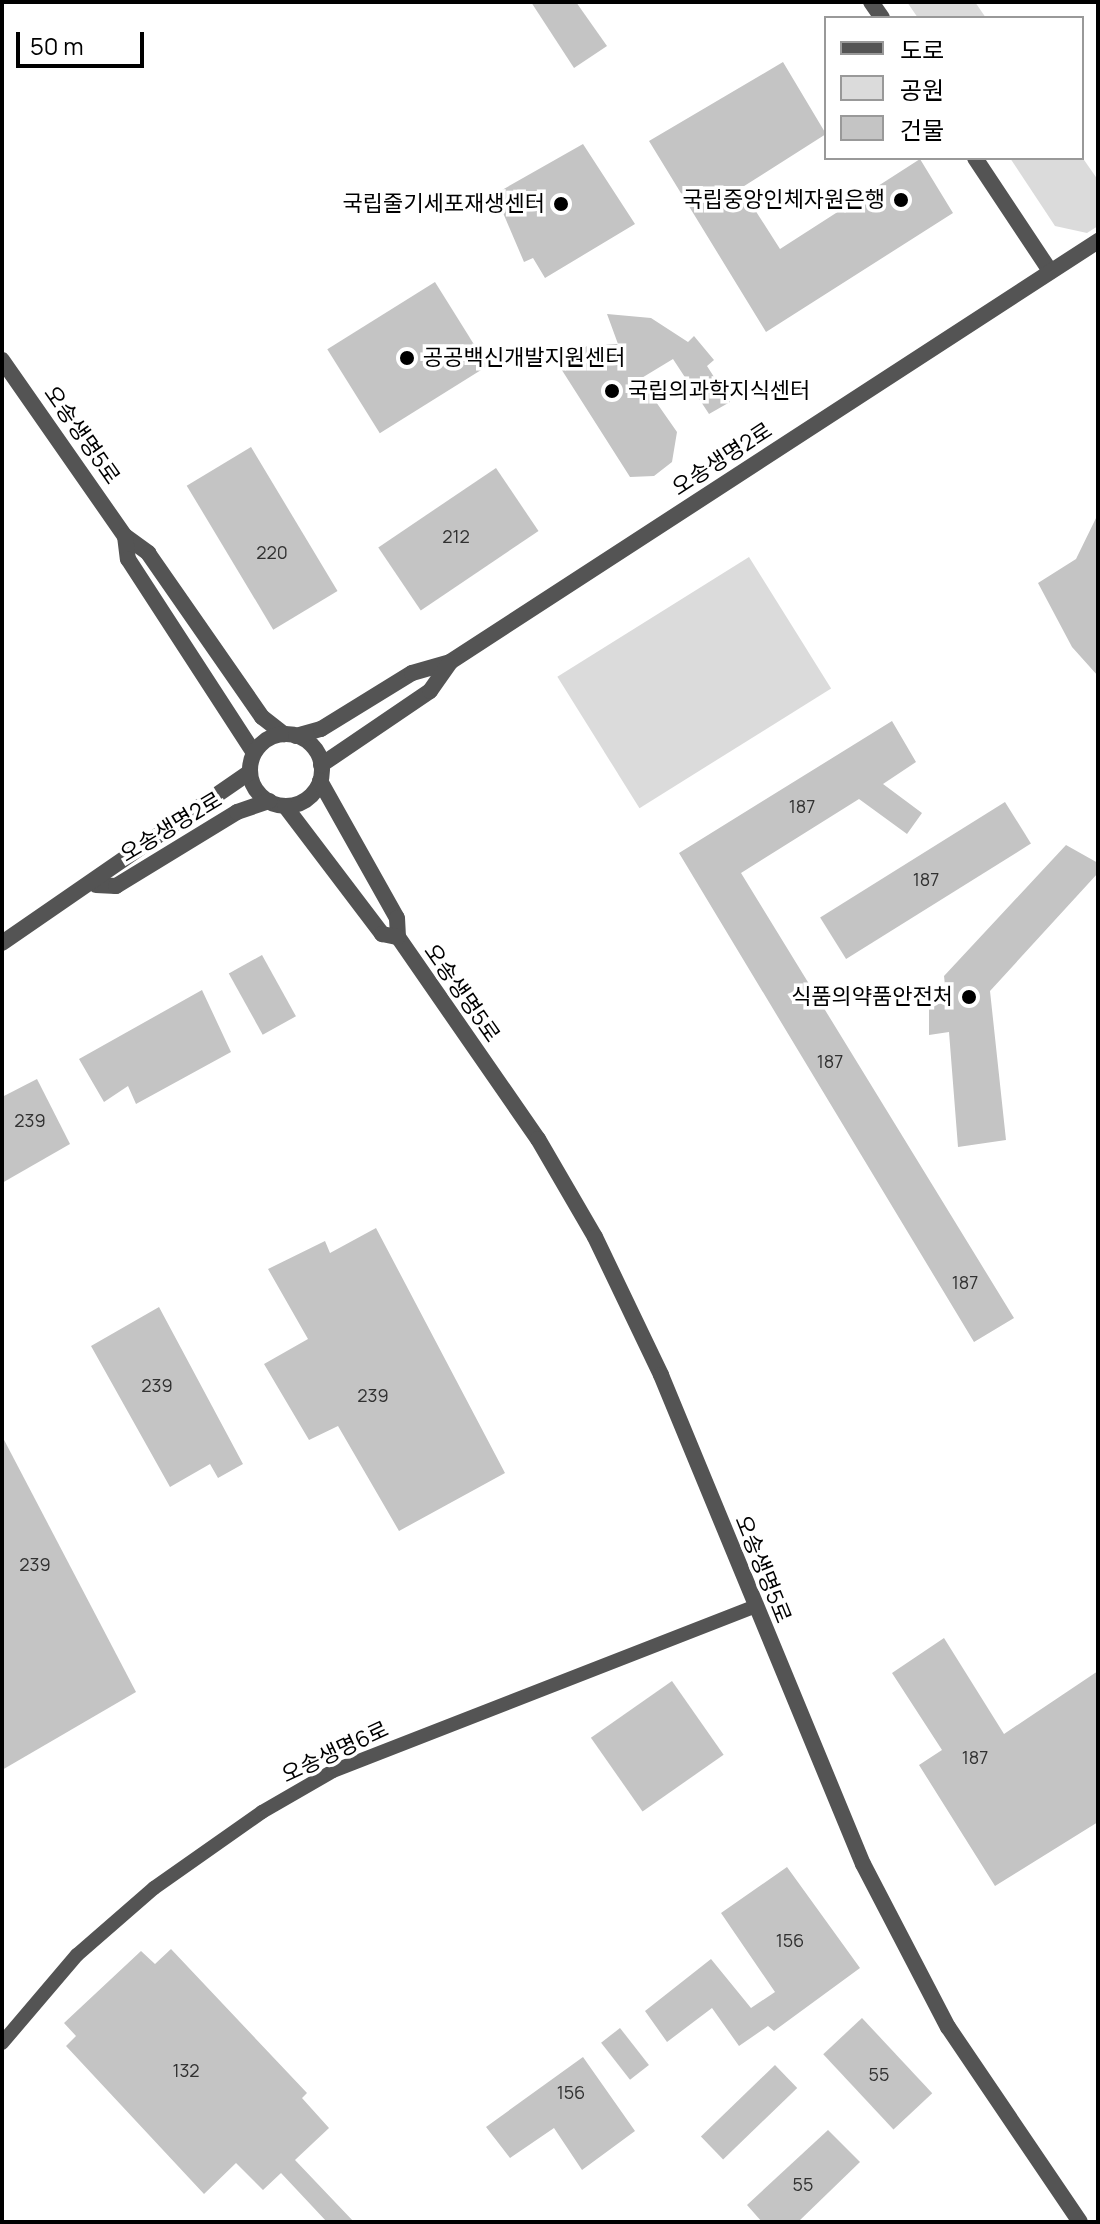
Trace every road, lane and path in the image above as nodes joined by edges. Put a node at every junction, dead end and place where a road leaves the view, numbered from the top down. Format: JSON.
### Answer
{"nodes":[{"id":1,"x":976,"y":160,"type":"edge"},
{"id":2,"x":1098,"y":241,"type":"edge"},
{"id":3,"x":1050,"y":271,"type":"junction"},
{"id":4,"x":2,"y":360,"type":"edge"},
{"id":5,"x":125,"y":536,"type":"junction"},
{"id":6,"x":450,"y":662,"type":"junction"},
{"id":7,"x":290,"y":735,"type":"junction"},
{"id":8,"x":254,"y":753,"type":"junction"},
{"id":9,"x":250,"y":772,"type":"junction"},
{"id":10,"x":320,"y":773,"type":"junction"},
{"id":11,"x":277,"y":804,"type":"junction"},
{"id":12,"x":96,"y":885,"type":"junction"},
{"id":13,"x":398,"y":937,"type":"junction"},
{"id":14,"x":2,"y":943,"type":"edge"},
{"id":15,"x":754,"y":1607,"type":"junction"},
{"id":16,"x":2,"y":2043,"type":"edge"},
{"id":17,"x":1080,"y":2222,"type":"edge"}],
"edges":[{"from":1,"to":3,"type":"street"},
{"from":2,"to":3,"type":"street","name":"오송생명2로"},
{"from":3,"to":6,"type":"street","name":"오송생명2로"},
{"from":4,"to":5,"type":"street","name":"오송생명5로"},
{"from":5,"to":7,"type":"street","name":"오송생명5로"},
{"from":5,"to":8,"type":"street","name":"오송생명5로"},
{"from":6,"to":7,"type":"street","name":"오송생명2로"},
{"from":6,"to":10,"type":"street","name":"오송생명2로"},
{"from":7,"to":8,"type":"street"},
{"from":7,"to":10,"type":"street"},
{"from":8,"to":9,"type":"street"},
{"from":9,"to":11,"type":"street"},
{"from":9,"to":12,"type":"street","name":"오송생명2로"},
{"from":10,"to":11,"type":"street"},
{"from":10,"to":13,"type":"street","name":"오송생명5로"},
{"from":11,"to":12,"type":"street","name":"오송생명2로"},
{"from":11,"to":13,"type":"street","name":"오송생명5로"},
{"from":12,"to":14,"type":"street","name":"오송생명2로"},
{"from":13,"to":15,"type":"street","name":"오송생명5로"},
{"from":15,"to":16,"type":"street","name":"오송생명6로"},
{"from":15,"to":17,"type":"street","name":"오송생명5로"}]}
